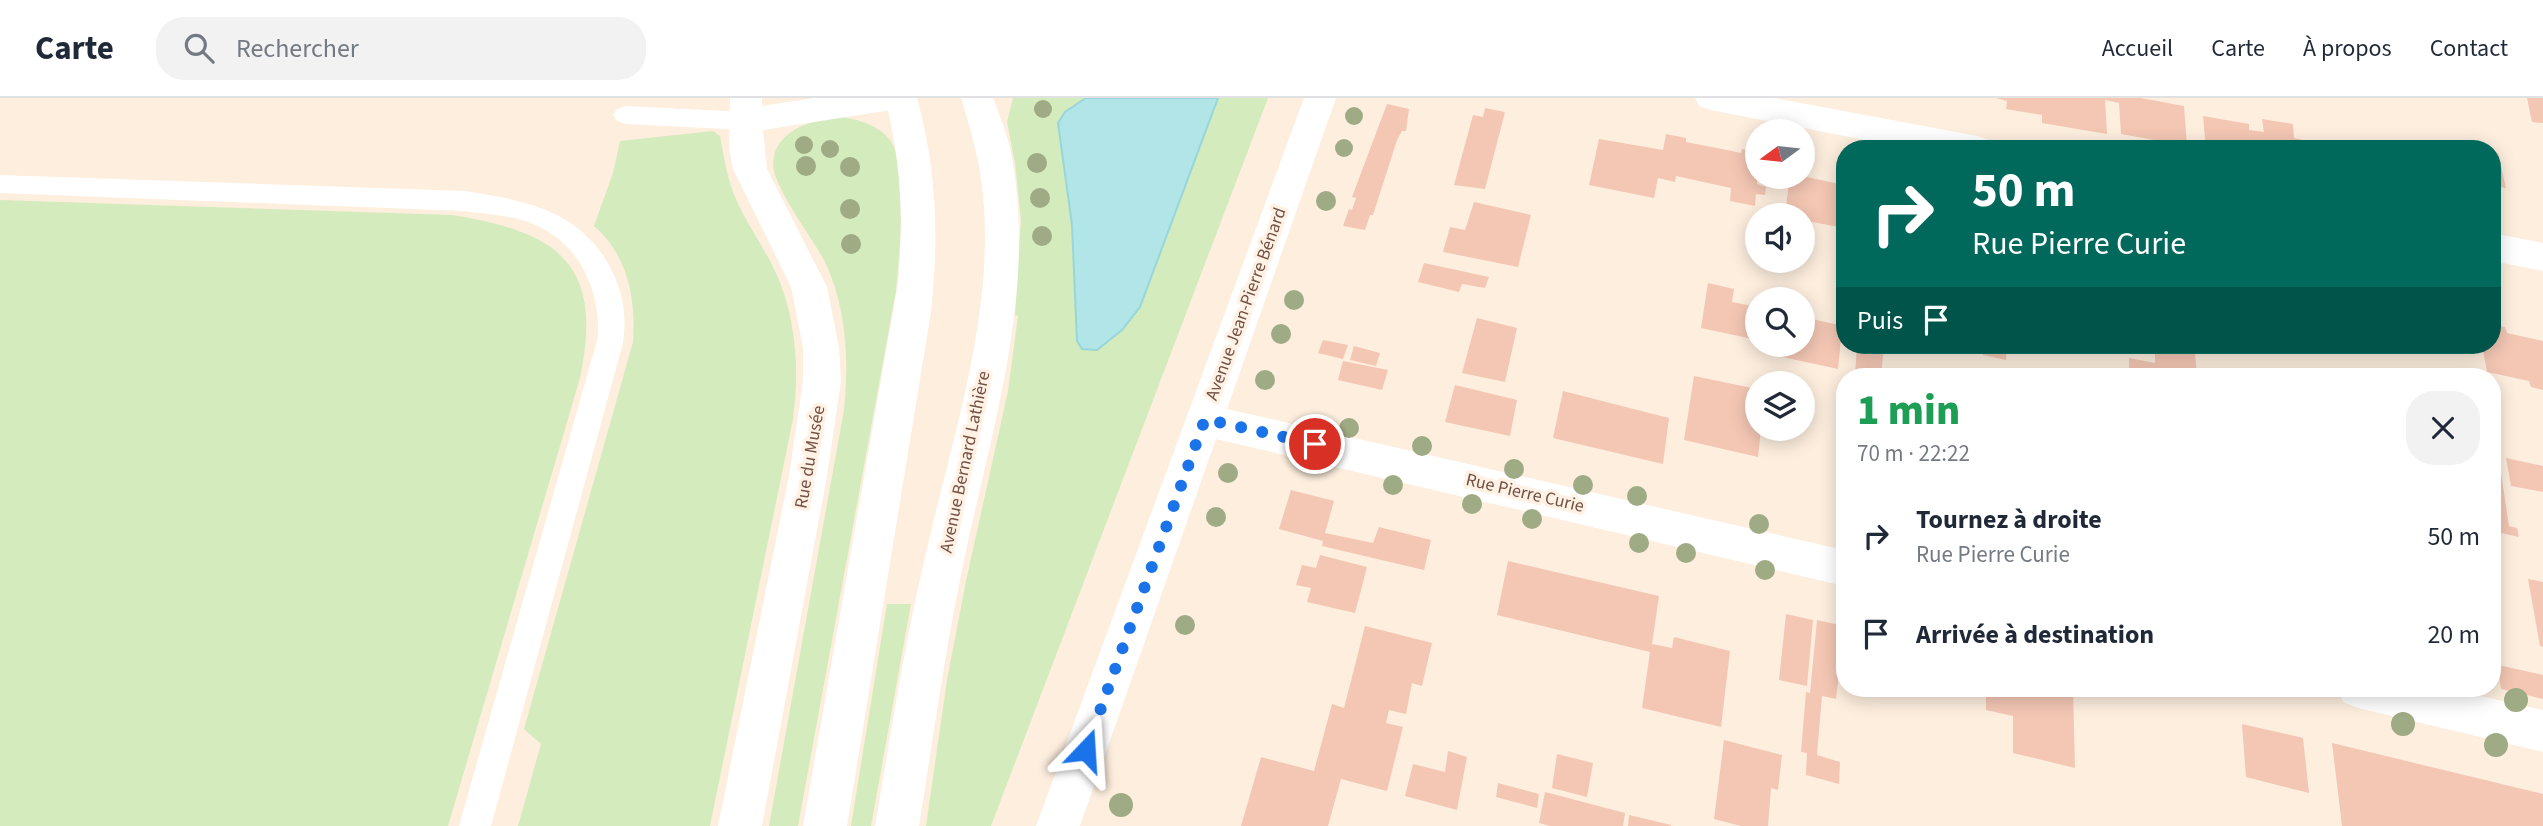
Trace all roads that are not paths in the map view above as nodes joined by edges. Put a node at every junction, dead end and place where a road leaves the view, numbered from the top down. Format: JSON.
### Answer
{"nodes":[{"id":1,"x":696,"y":98,"type":"edge"},
{"id":2,"x":891,"y":98,"type":"edge"},
{"id":3,"x":901,"y":98,"type":"edge"},
{"id":4,"x":976,"y":98,"type":"edge"},
{"id":5,"x":1320,"y":98,"type":"edge"},
{"id":6,"x":1712,"y":98,"type":"edge"},
{"id":7,"x":746,"y":110,"type":"edge"},
{"id":8,"x":1930,"y":140,"type":"edge"},
{"id":9,"x":0,"y":184,"type":"edge"},
{"id":10,"x":2501,"y":249,"type":"edge"},
{"id":11,"x":2543,"y":257,"type":"edge"},
{"id":12,"x":1205,"y":419,"type":"junction"},
{"id":13,"x":1836,"y":566,"type":"edge"},
{"id":14,"x":2397,"y":697,"type":"edge"},
{"id":15,"x":2543,"y":731,"type":"edge"},
{"id":16,"x":475,"y":826,"type":"edge"},
{"id":17,"x":740,"y":826,"type":"edge"},
{"id":18,"x":825,"y":826,"type":"edge"},
{"id":19,"x":897,"y":826,"type":"edge"},
{"id":20,"x":1058,"y":826,"type":"edge"}],
"edges":[{"from":1,"to":7,"type":"lane"},
{"from":2,"to":7,"type":"street"},
{"from":3,"to":18,"type":"street"},
{"from":4,"to":19,"type":"street","name":"Avenue Bernard Lathière"},
{"from":5,"to":12,"type":"street","name":"Avenue Jean-Pierre Bénard"},
{"from":6,"to":8,"type":"street"},
{"from":7,"to":17,"type":"street","name":"Rue du Musée"},
{"from":9,"to":16,"type":"lane"},
{"from":10,"to":11,"type":"street"},
{"from":12,"to":13,"type":"street","name":"Rue Pierre Curie"},
{"from":12,"to":20,"type":"street","name":"Avenue Jean-Pierre Bénard"},
{"from":14,"to":15,"type":"street"}]}
